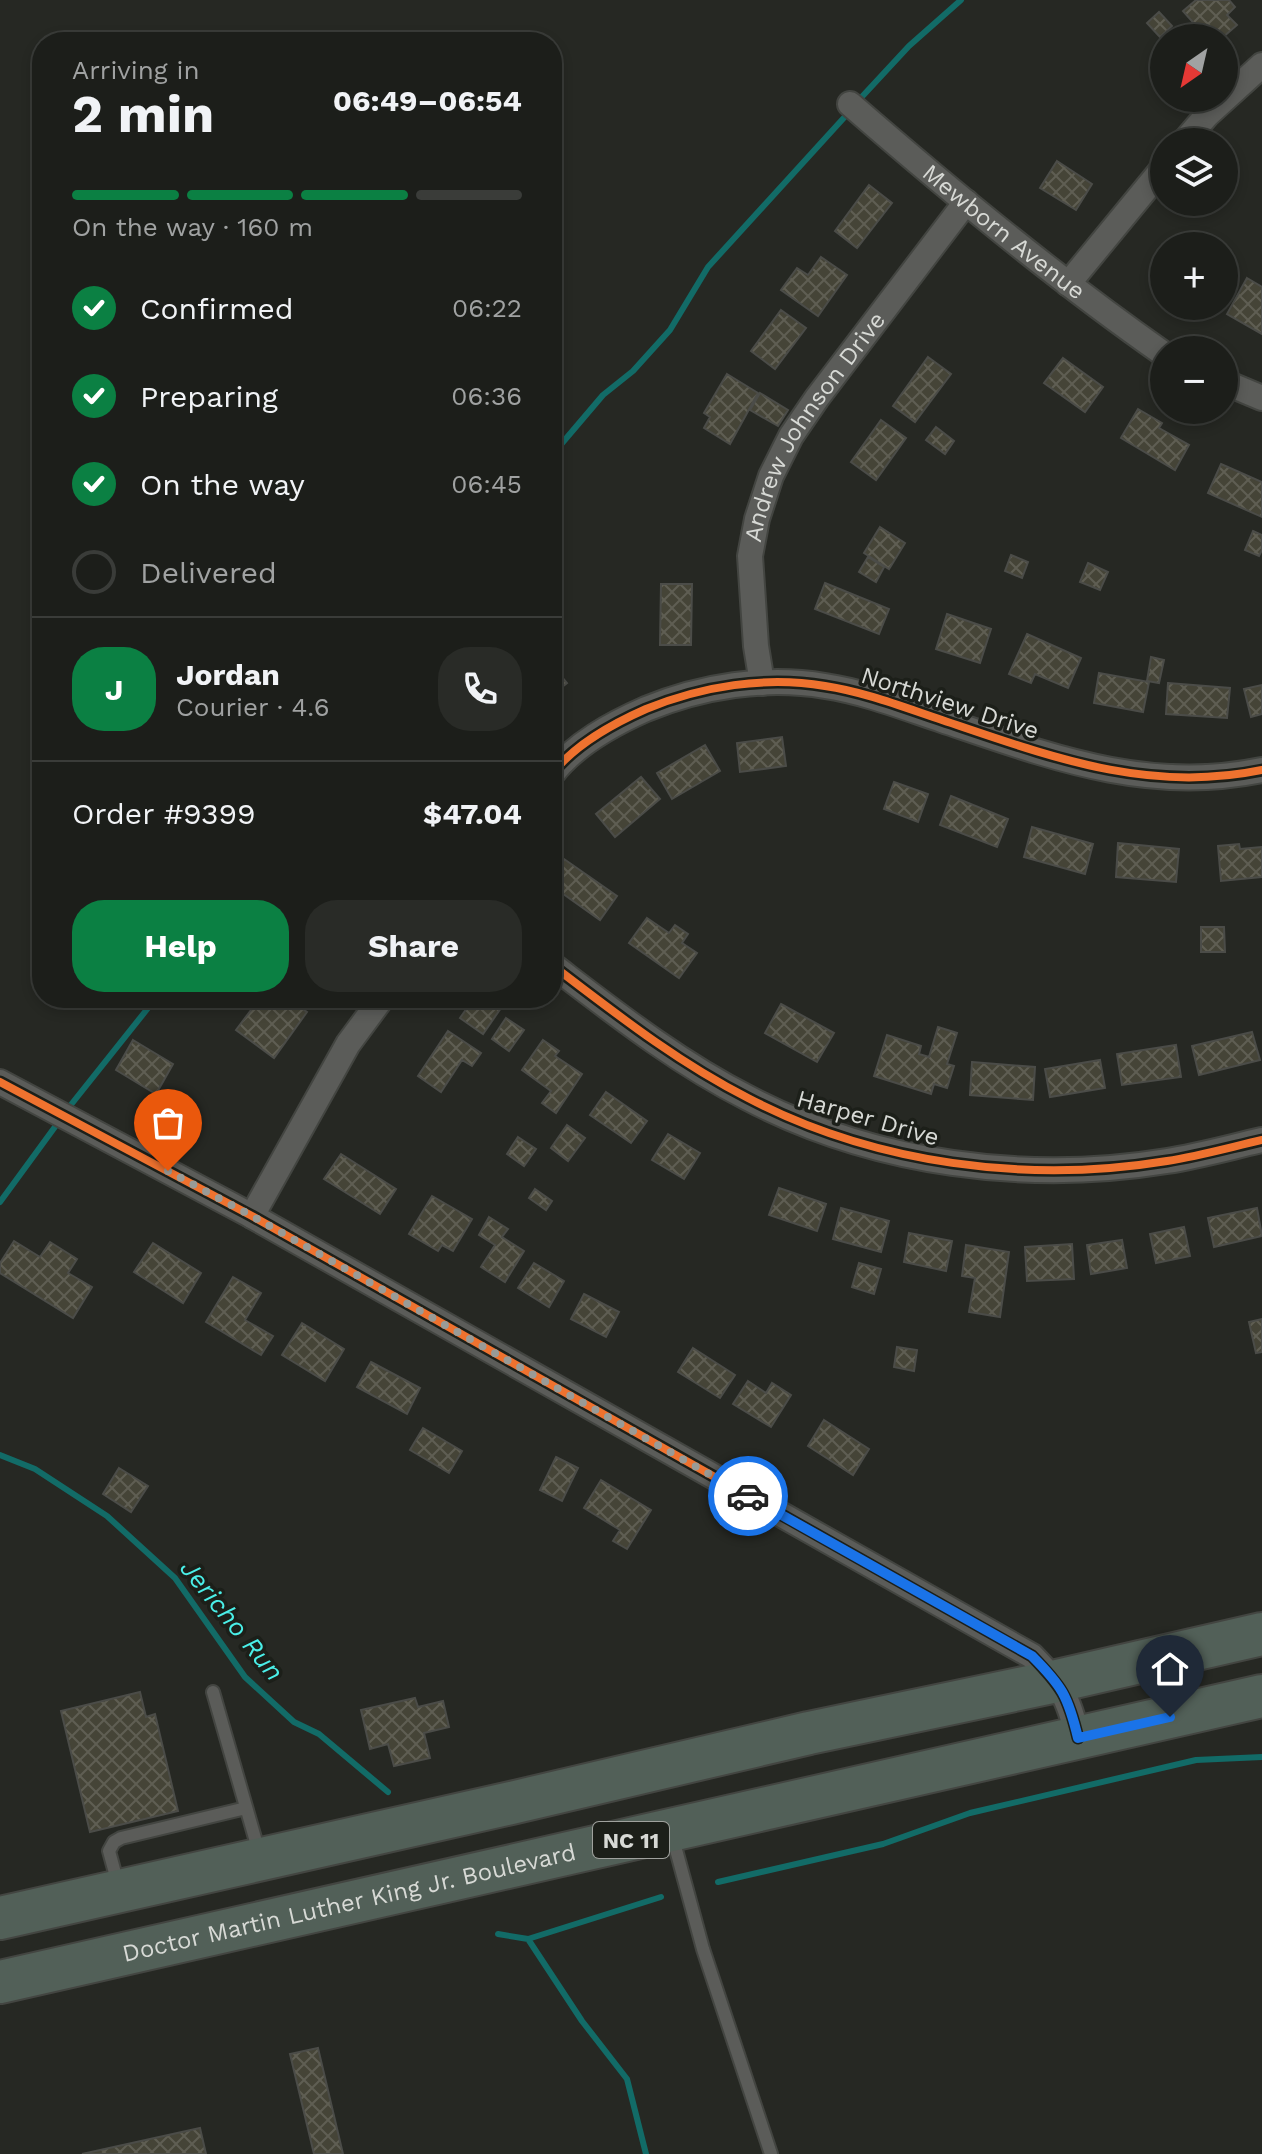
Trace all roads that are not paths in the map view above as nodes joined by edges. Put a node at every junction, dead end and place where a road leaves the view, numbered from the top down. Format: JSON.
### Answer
{"nodes":[{"id":1,"x":1262,"y":65,"type":"edge"},
{"id":2,"x":850,"y":104,"type":"dead end"},
{"id":3,"x":1196,"y":128,"type":"edge"},
{"id":4,"x":1150,"y":184,"type":"edge"},
{"id":5,"x":966,"y":202,"type":"junction"},
{"id":6,"x":1068,"y":284,"type":"junction"},
{"id":7,"x":1150,"y":344,"type":"edge"},
{"id":8,"x":1238,"y":388,"type":"edge"},
{"id":9,"x":1262,"y":398,"type":"edge"},
{"id":10,"x":762,"y":683,"type":"junction"},
{"id":11,"x":562,"y":760,"type":"edge"},
{"id":12,"x":1262,"y":770,"type":"edge"},
{"id":13,"x":562,"y":973,"type":"edge"},
{"id":14,"x":375,"y":1008,"type":"edge"},
{"id":15,"x":0,"y":1082,"type":"edge"},
{"id":16,"x":1262,"y":1140,"type":"edge"},
{"id":17,"x":252,"y":1216,"type":"junction"},
{"id":18,"x":1262,"y":1634,"type":"edge"},
{"id":19,"x":1057,"y":1681,"type":"junction"},
{"id":20,"x":213,"y":1692,"type":"dead end"},
{"id":21,"x":1262,"y":1696,"type":"edge"},
{"id":22,"x":1078,"y":1738,"type":"junction"},
{"id":23,"x":246,"y":1808,"type":"junction"},
{"id":24,"x":671,"y":1831,"type":"junction"},
{"id":25,"x":261,"y":1859,"type":"junction"},
{"id":26,"x":120,"y":1891,"type":"junction"},
{"id":27,"x":0,"y":1918,"type":"edge"},
{"id":28,"x":0,"y":1982,"type":"edge"},
{"id":29,"x":771,"y":2154,"type":"edge"}],
"edges":[{"from":1,"to":3,"type":"street"},
{"from":2,"to":5,"type":"street","name":"Mewborn Avenue"},
{"from":4,"to":6,"type":"street"},
{"from":5,"to":6,"type":"street","name":"Mewborn Avenue"},
{"from":5,"to":10,"type":"street","name":"Andrew Johnson Drive"},
{"from":6,"to":7,"type":"street","name":"Mewborn Avenue"},
{"from":8,"to":9,"type":"street"},
{"from":10,"to":11,"type":"street","name":"Northview Drive"},
{"from":10,"to":12,"type":"street","name":"Northview Drive"},
{"from":13,"to":16,"type":"street","name":"Harper Drive"},
{"from":14,"to":17,"type":"street"},
{"from":15,"to":17,"type":"street"},
{"from":17,"to":19,"type":"street"},
{"from":18,"to":19,"type":"highway"},
{"from":19,"to":22,"type":"street"},
{"from":19,"to":25,"type":"highway"},
{"from":20,"to":23,"type":"lane"},
{"from":21,"to":22,"type":"highway","name":"Doctor Martin Luther King Jr. Boulevard","number":"NC 11"},
{"from":22,"to":24,"type":"highway","name":"Doctor Martin Luther King Jr. Boulevard","number":"NC 11"},
{"from":23,"to":25,"type":"lane"},
{"from":23,"to":26,"type":"lane"},
{"from":24,"to":28,"type":"highway","name":"Doctor Martin Luther King Jr. Boulevard","number":"NC 11"},
{"from":24,"to":29,"type":"lane"},
{"from":25,"to":26,"type":"highway"},
{"from":26,"to":27,"type":"highway"}]}
